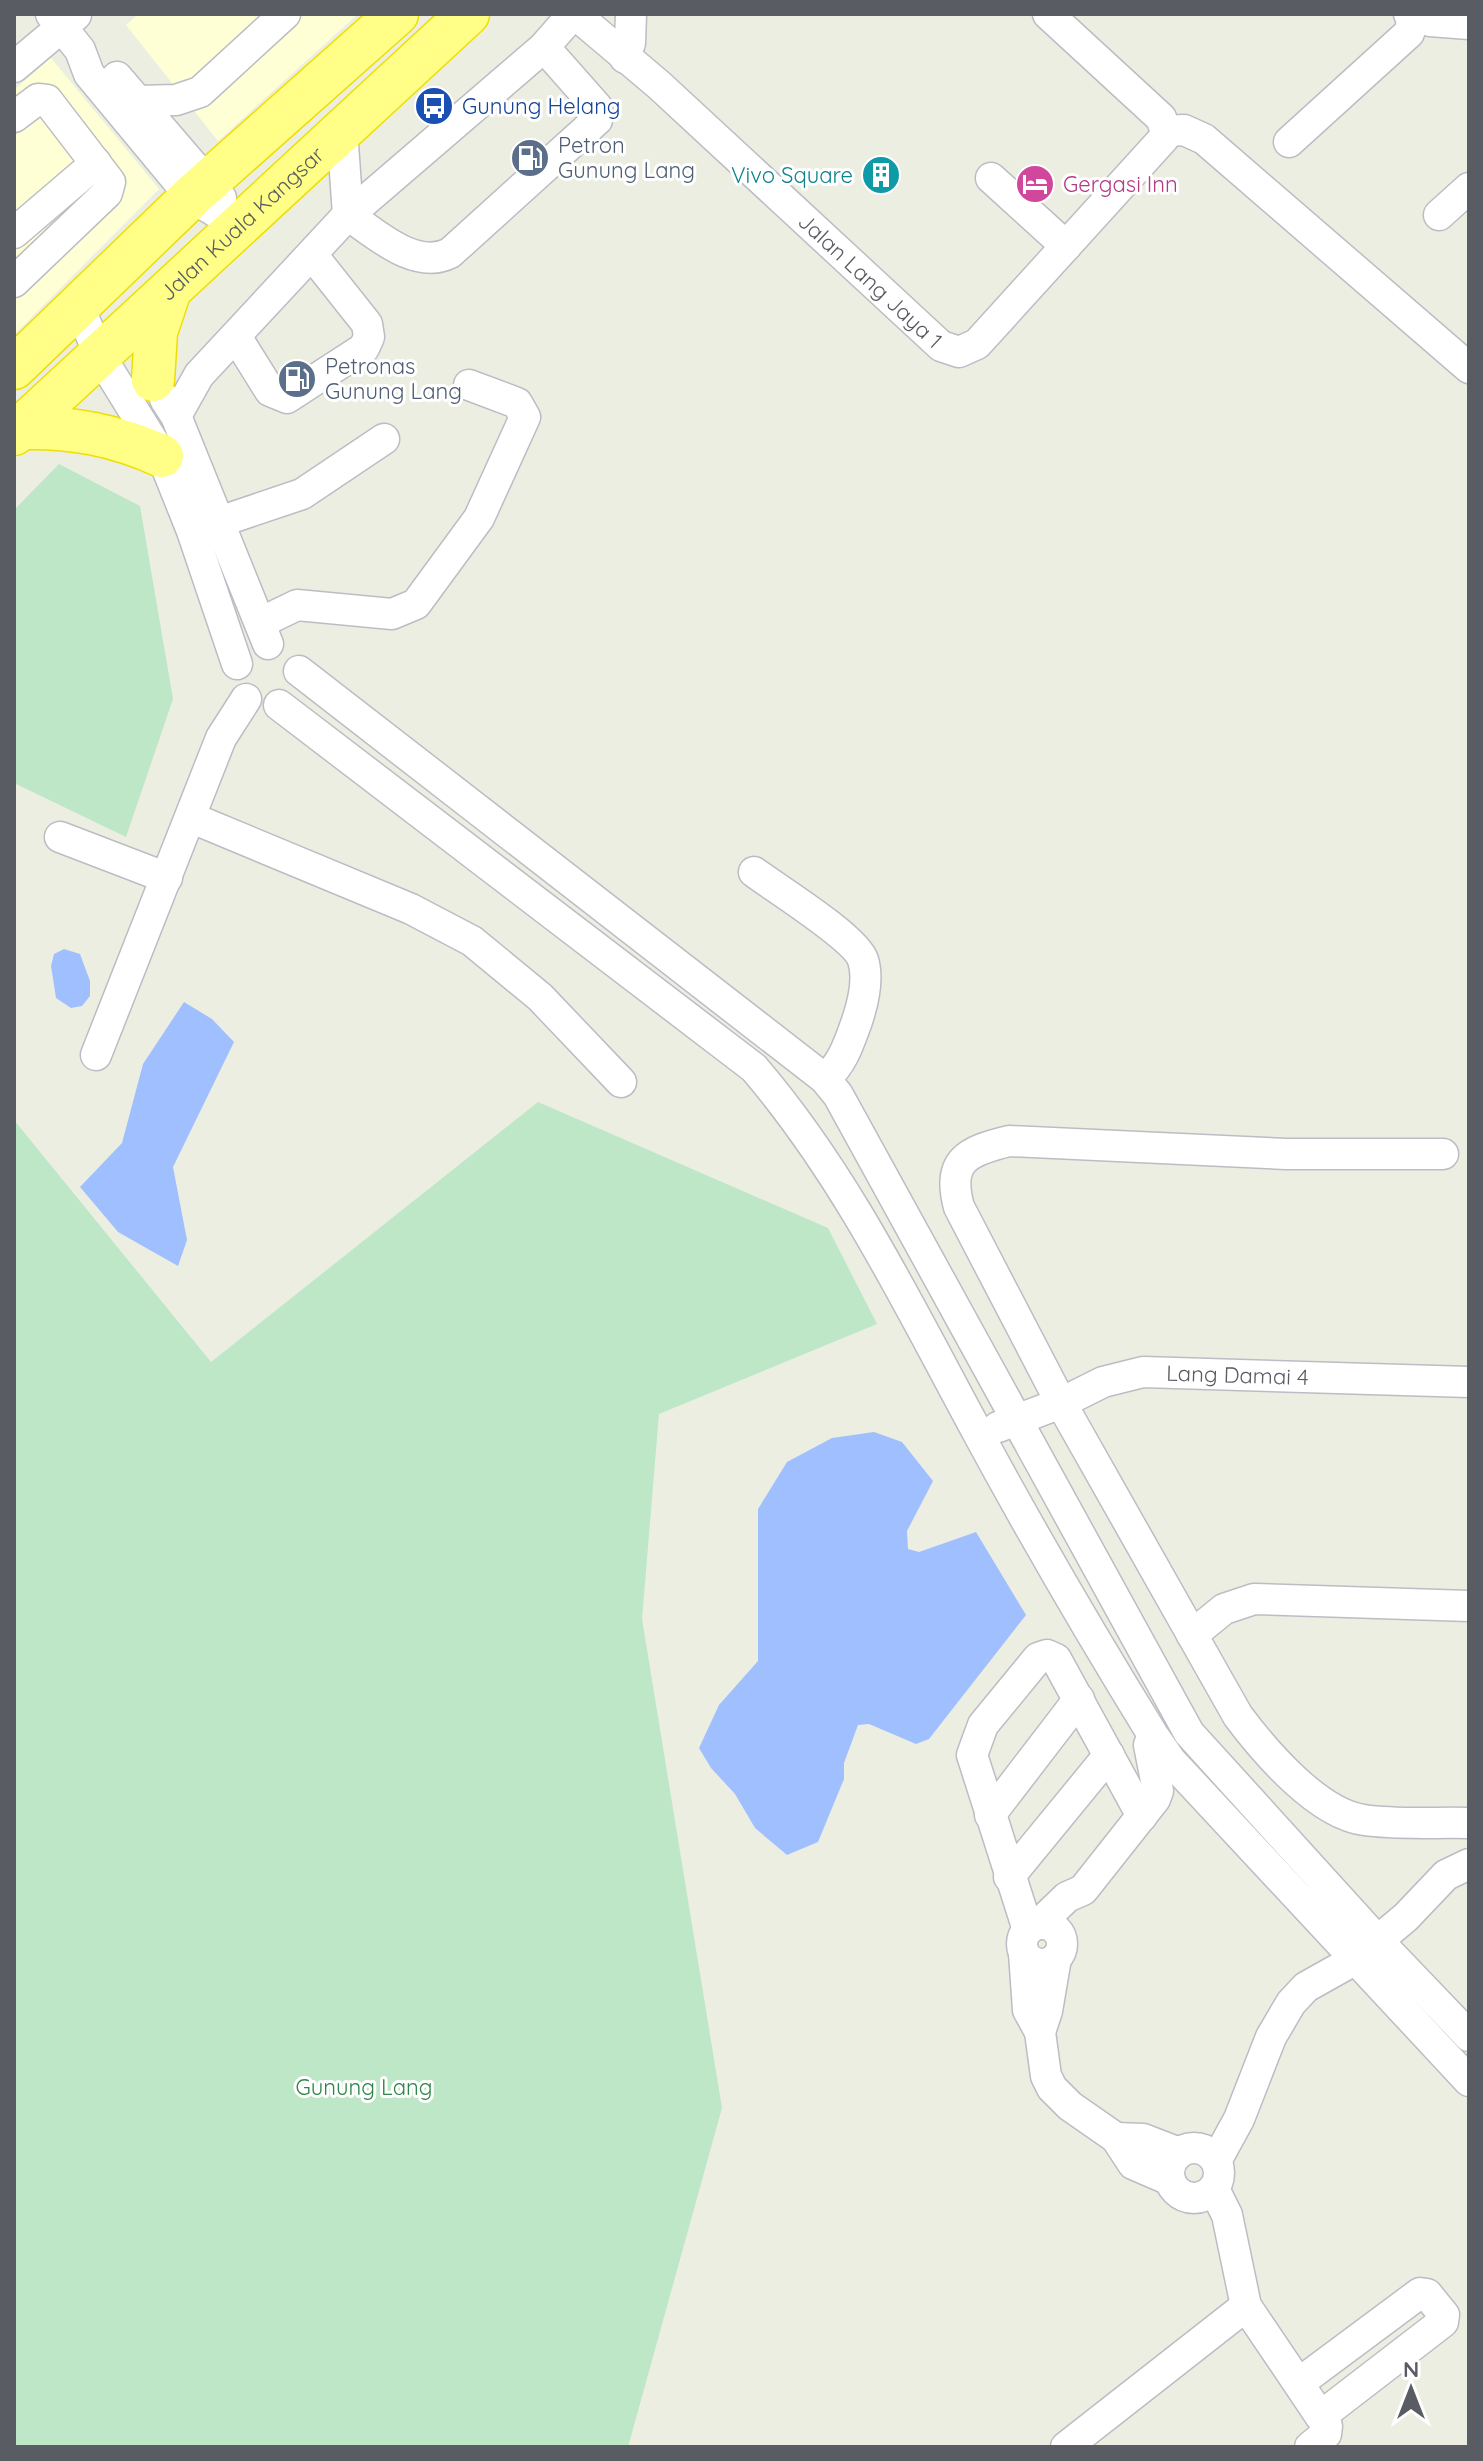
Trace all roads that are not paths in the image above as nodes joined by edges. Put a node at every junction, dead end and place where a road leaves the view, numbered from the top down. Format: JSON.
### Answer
{"nodes":[{"id":1,"x":285,"y":14,"type":"edge"},
{"id":2,"x":397,"y":14,"type":"edge"},
{"id":3,"x":468,"y":14,"type":"edge"},
{"id":4,"x":574,"y":14,"type":"edge"},
{"id":5,"x":631,"y":14,"type":"edge"},
{"id":6,"x":1048,"y":14,"type":"edge"},
{"id":7,"x":1411,"y":15,"type":"edge"},
{"id":8,"x":63,"y":18,"type":"edge"},
{"id":9,"x":1469,"y":24,"type":"edge"},
{"id":10,"x":544,"y":47,"type":"junction"},
{"id":11,"x":80,"y":50,"type":"junction"},
{"id":12,"x":625,"y":58,"type":"junction"},
{"id":13,"x":14,"y":67,"type":"edge"},
{"id":14,"x":139,"y":101,"type":"junction"},
{"id":15,"x":14,"y":117,"type":"edge"},
{"id":16,"x":342,"y":130,"type":"junction"},
{"id":17,"x":1166,"y":131,"type":"junction"},
{"id":18,"x":1289,"y":142,"type":"dead end"},
{"id":19,"x":96,"y":163,"type":"junction"},
{"id":20,"x":991,"y":178,"type":"dead end"},
{"id":21,"x":1469,"y":188,"type":"edge"},
{"id":22,"x":200,"y":189,"type":"junction"},
{"id":23,"x":348,"y":215,"type":"junction"},
{"id":24,"x":1439,"y":215,"type":"dead end"},
{"id":25,"x":239,"y":226,"type":"junction"},
{"id":26,"x":14,"y":233,"type":"edge"},
{"id":27,"x":1066,"y":246,"type":"junction"},
{"id":28,"x":313,"y":256,"type":"junction"},
{"id":29,"x":14,"y":282,"type":"edge"},
{"id":30,"x":169,"y":292,"type":"junction"},
{"id":31,"x":78,"y":305,"type":"junction"},
{"id":32,"x":237,"y":338,"type":"junction"},
{"id":33,"x":111,"y":345,"type":"junction"},
{"id":34,"x":14,"y":368,"type":"edge"},
{"id":35,"x":1469,"y":368,"type":"edge"},
{"id":36,"x":153,"y":380,"type":"junction"},
{"id":37,"x":469,"y":385,"type":"dead end"},
{"id":38,"x":176,"y":416,"type":"junction"},
{"id":39,"x":18,"y":431,"type":"edge"},
{"id":40,"x":384,"y":439,"type":"dead end"},
{"id":41,"x":162,"y":456,"type":"junction"},
{"id":42,"x":219,"y":522,"type":"junction"},
{"id":43,"x":264,"y":634,"type":"junction"},
{"id":44,"x":237,"y":664,"type":"junction"},
{"id":45,"x":299,"y":671,"type":"junction"},
{"id":46,"x":246,"y":699,"type":"junction"},
{"id":47,"x":279,"y":705,"type":"junction"},
{"id":48,"x":192,"y":818,"type":"junction"},
{"id":49,"x":60,"y":837,"type":"dead end"},
{"id":50,"x":754,"y":872,"type":"dead end"},
{"id":51,"x":167,"y":878,"type":"junction"},
{"id":52,"x":96,"y":1055,"type":"dead end"},
{"id":53,"x":825,"y":1079,"type":"junction"},
{"id":54,"x":621,"y":1082,"type":"dead end"},
{"id":55,"x":1443,"y":1154,"type":"dead end"},
{"id":56,"x":1469,"y":1382,"type":"edge"},
{"id":57,"x":1061,"y":1403,"type":"junction"},
{"id":58,"x":1014,"y":1419,"type":"junction"},
{"id":59,"x":980,"y":1436,"type":"junction"},
{"id":60,"x":1469,"y":1606,"type":"edge"},
{"id":61,"x":1192,"y":1635,"type":"junction"},
{"id":62,"x":1079,"y":1699,"type":"junction"},
{"id":63,"x":1153,"y":1735,"type":"junction"},
{"id":64,"x":1109,"y":1755,"type":"junction"},
{"id":65,"x":990,"y":1815,"type":"junction"},
{"id":66,"x":1142,"y":1816,"type":"junction"},
{"id":67,"x":1469,"y":1823,"type":"edge"},
{"id":68,"x":1469,"y":1864,"type":"edge"},
{"id":69,"x":1009,"y":1877,"type":"junction"},
{"id":70,"x":1042,"y":1942,"type":"junction"},
{"id":71,"x":1366,"y":1950,"type":"junction"},
{"id":72,"x":1469,"y":2036,"type":"edge"},
{"id":73,"x":1469,"y":2081,"type":"edge"},
{"id":74,"x":1174,"y":2167,"type":"junction"},
{"id":75,"x":1215,"y":2175,"type":"junction"},
{"id":76,"x":1246,"y":2306,"type":"junction"},
{"id":77,"x":1299,"y":2383,"type":"junction"},
{"id":78,"x":1321,"y":2416,"type":"junction"},
{"id":79,"x":1066,"y":2447,"type":"edge"},
{"id":80,"x":1310,"y":2447,"type":"edge"}],
"edges":[{"from":1,"to":14,"type":"street"},
{"from":2,"to":22,"type":"highway"},
{"from":3,"to":16,"type":"highway","name":"Jalan Kuala Kangsar"},
{"from":4,"to":10,"type":"street"},
{"from":4,"to":12,"type":"street","name":"Jalan Lang Jaya 1"},
{"from":5,"to":12,"type":"street"},
{"from":6,"to":17,"type":"street"},
{"from":7,"to":9,"type":"street"},
{"from":7,"to":18,"type":"street"},
{"from":8,"to":11,"type":"street"},
{"from":8,"to":13,"type":"street"},
{"from":10,"to":23,"type":"street"},
{"from":10,"to":23,"type":"street"},
{"from":11,"to":14,"type":"street"},
{"from":11,"to":22,"type":"street"},
{"from":12,"to":27,"type":"street","name":"Jalan Lang Jaya 1"},
{"from":14,"to":22,"type":"street"},
{"from":15,"to":19,"type":"street"},
{"from":16,"to":23,"type":"street"},
{"from":16,"to":25,"type":"highway","name":"Jalan Kuala Kangsar"},
{"from":17,"to":27,"type":"street","name":"Jalan Lang Jaya 1"},
{"from":17,"to":35,"type":"street"},
{"from":19,"to":26,"type":"street"},
{"from":19,"to":29,"type":"street"},
{"from":20,"to":27,"type":"street"},
{"from":21,"to":24,"type":"street"},
{"from":22,"to":25,"type":"street"},
{"from":22,"to":31,"type":"highway"},
{"from":23,"to":28,"type":"street"},
{"from":25,"to":30,"type":"highway","name":"Jalan Kuala Kangsar"},
{"from":28,"to":32,"type":"street"},
{"from":28,"to":32,"type":"street"},
{"from":30,"to":33,"type":"highway","name":"Jalan Kuala Kangsar"},
{"from":30,"to":36,"type":"highway"},
{"from":31,"to":33,"type":"street"},
{"from":31,"to":34,"type":"highway"},
{"from":32,"to":38,"type":"street"},
{"from":33,"to":36,"type":"street"},
{"from":33,"to":39,"type":"highway","name":"Jalan Kuala Kangsar"},
{"from":33,"to":41,"type":"street"},
{"from":36,"to":38,"type":"street"},
{"from":37,"to":43,"type":"street"},
{"from":38,"to":42,"type":"street"},
{"from":39,"to":41,"type":"highway"},
{"from":40,"to":42,"type":"street"},
{"from":41,"to":44,"type":"street"},
{"from":42,"to":43,"type":"street"},
{"from":43,"to":44,"type":"street"},
{"from":43,"to":45,"type":"street"},
{"from":44,"to":46,"type":"street"},
{"from":45,"to":47,"type":"street"},
{"from":45,"to":53,"type":"street"},
{"from":46,"to":47,"type":"street"},
{"from":46,"to":48,"type":"street"},
{"from":47,"to":59,"type":"street"},
{"from":48,"to":51,"type":"street"},
{"from":48,"to":54,"type":"street"},
{"from":49,"to":51,"type":"street"},
{"from":50,"to":53,"type":"street"},
{"from":51,"to":52,"type":"street"},
{"from":53,"to":58,"type":"street"},
{"from":55,"to":57,"type":"street"},
{"from":56,"to":57,"type":"street","name":"Lang Damai 4"},
{"from":57,"to":58,"type":"street","name":"Lang Damai 4"},
{"from":57,"to":61,"type":"street"},
{"from":58,"to":59,"type":"street","name":"Lang Damai 4"},
{"from":58,"to":71,"type":"street"},
{"from":59,"to":63,"type":"street"},
{"from":60,"to":61,"type":"street"},
{"from":61,"to":67,"type":"street"},
{"from":62,"to":64,"type":"street"},
{"from":62,"to":65,"type":"street"},
{"from":62,"to":65,"type":"street"},
{"from":63,"to":66,"type":"street"},
{"from":63,"to":71,"type":"street"},
{"from":64,"to":66,"type":"street"},
{"from":64,"to":69,"type":"street"},
{"from":65,"to":69,"type":"street"},
{"from":66,"to":70,"type":"street"},
{"from":68,"to":71,"type":"street"},
{"from":69,"to":70,"type":"street"},
{"from":70,"to":74,"type":"street"},
{"from":71,"to":72,"type":"street"},
{"from":71,"to":73,"type":"street"},
{"from":71,"to":75,"type":"street"},
{"from":74,"to":75,"type":"street"},
{"from":74,"to":75,"type":"street"},
{"from":75,"to":76,"type":"street"},
{"from":76,"to":77,"type":"street"},
{"from":76,"to":79,"type":"street"},
{"from":77,"to":78,"type":"street"},
{"from":77,"to":78,"type":"street"},
{"from":78,"to":80,"type":"street"}]}
